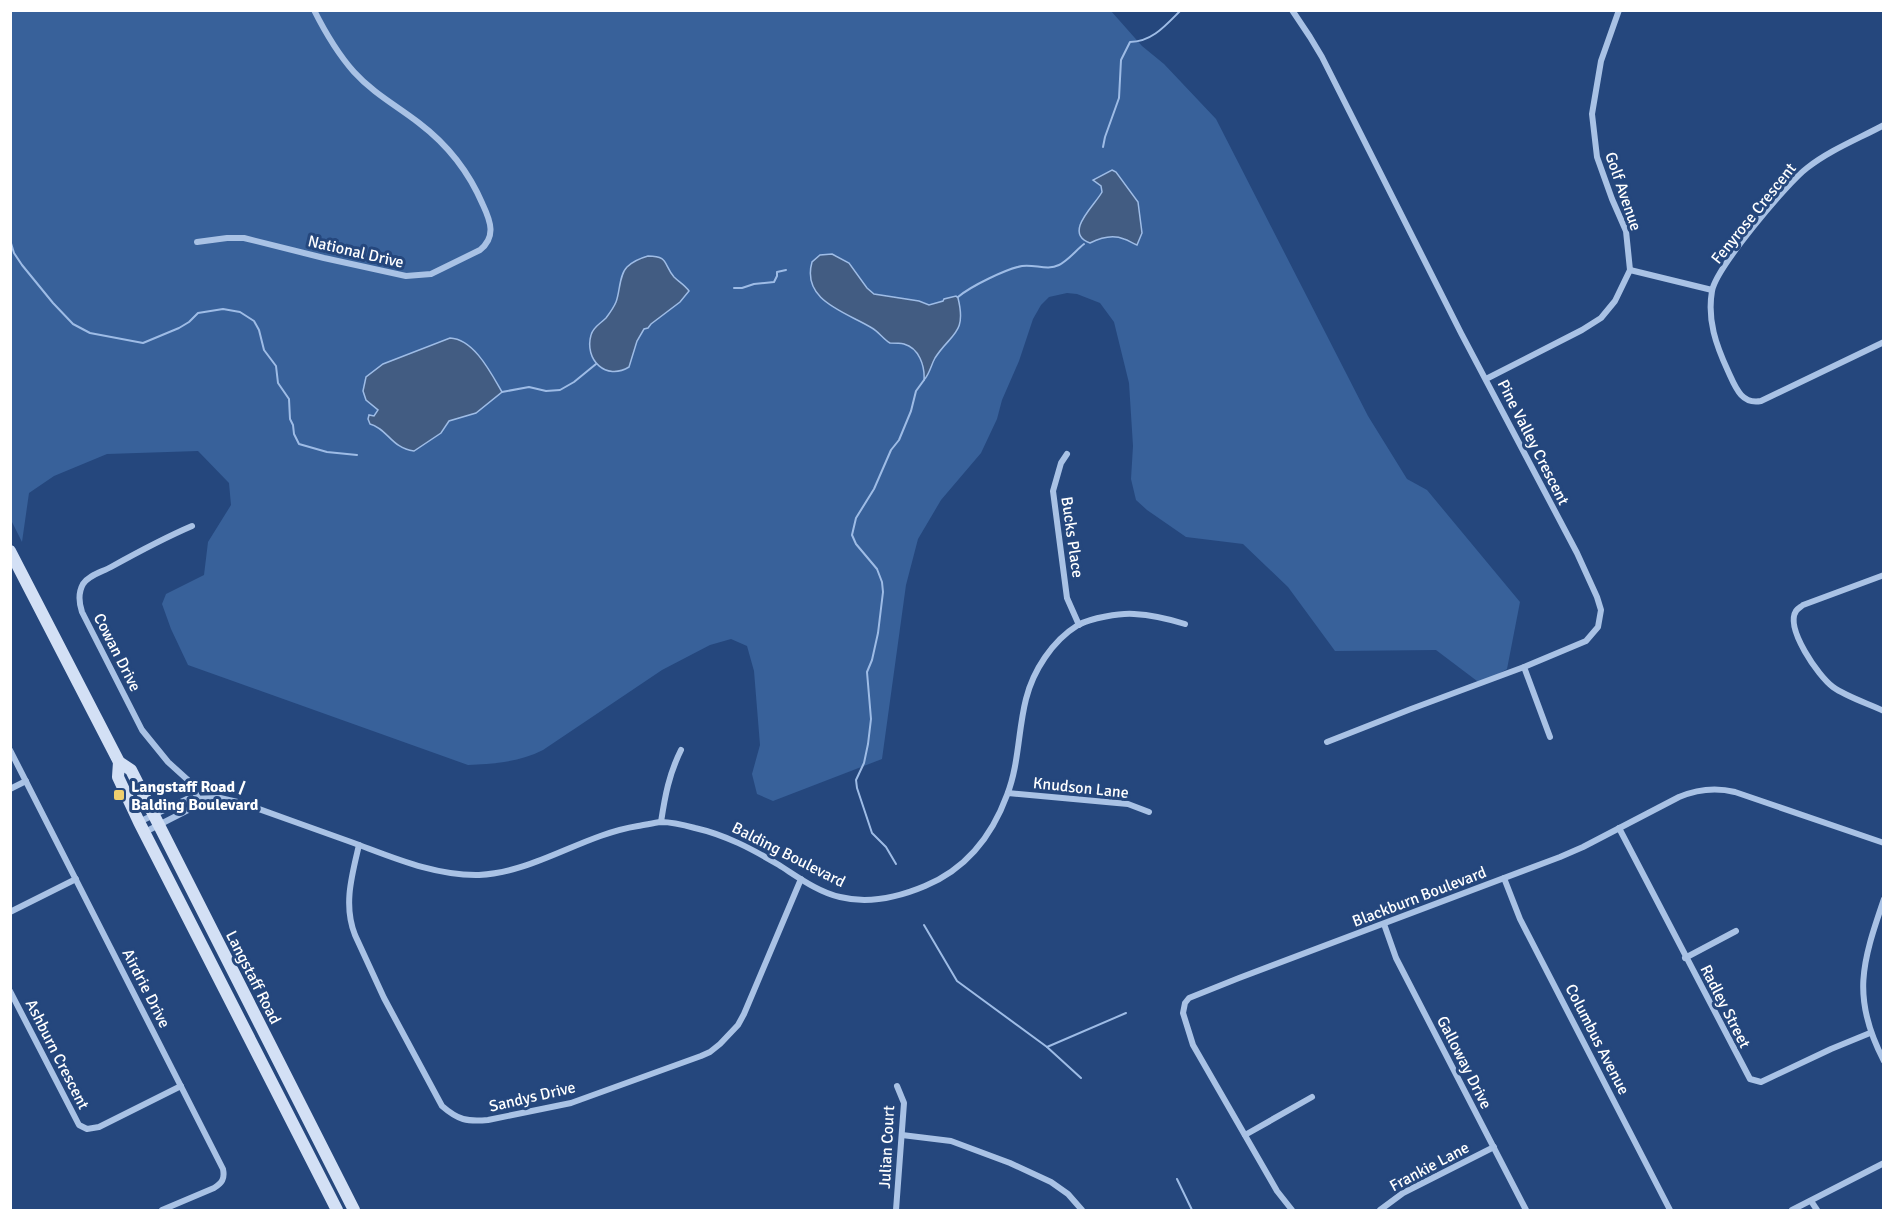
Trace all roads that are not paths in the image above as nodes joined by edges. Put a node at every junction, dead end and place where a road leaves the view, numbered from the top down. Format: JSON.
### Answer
{"nodes":[{"id":1,"x":314,"y":10,"type":"edge"},
{"id":2,"x":1292,"y":10,"type":"edge"},
{"id":3,"x":1619,"y":10,"type":"edge"},
{"id":4,"x":1884,"y":125,"type":"edge"},
{"id":5,"x":197,"y":242,"type":"dead end"},
{"id":6,"x":1630,"y":270,"type":"junction"},
{"id":7,"x":1712,"y":290,"type":"junction"},
{"id":8,"x":1884,"y":342,"type":"edge"},
{"id":9,"x":1486,"y":379,"type":"junction"},
{"id":10,"x":1067,"y":454,"type":"dead end"},
{"id":11,"x":192,"y":526,"type":"dead end"},
{"id":12,"x":10,"y":551,"type":"edge"},
{"id":13,"x":1884,"y":575,"type":"edge"},
{"id":14,"x":1185,"y":624,"type":"dead end"},
{"id":15,"x":1079,"y":625,"type":"junction"},
{"id":16,"x":1524,"y":667,"type":"junction"},
{"id":17,"x":1884,"y":711,"type":"edge"},
{"id":18,"x":1551,"y":737,"type":"dead end"},
{"id":19,"x":1327,"y":742,"type":"dead end"},
{"id":20,"x":10,"y":750,"type":"edge"},
{"id":21,"x":681,"y":750,"type":"dead end"},
{"id":22,"x":119,"y":762,"type":"junction"},
{"id":23,"x":26,"y":781,"type":"junction"},
{"id":24,"x":10,"y":789,"type":"edge"},
{"id":25,"x":1008,"y":793,"type":"junction"},
{"id":26,"x":198,"y":798,"type":"junction"},
{"id":27,"x":1149,"y":812,"type":"dead end"},
{"id":28,"x":156,"y":819,"type":"junction"},
{"id":29,"x":661,"y":822,"type":"junction"},
{"id":30,"x":142,"y":827,"type":"junction"},
{"id":31,"x":1619,"y":828,"type":"junction"},
{"id":32,"x":1884,"y":843,"type":"edge"},
{"id":33,"x":359,"y":845,"type":"junction"},
{"id":34,"x":1504,"y":878,"type":"junction"},
{"id":35,"x":76,"y":879,"type":"junction"},
{"id":36,"x":801,"y":879,"type":"junction"},
{"id":37,"x":1884,"y":899,"type":"edge"},
{"id":38,"x":10,"y":912,"type":"edge"},
{"id":39,"x":1384,"y":924,"type":"junction"},
{"id":40,"x":1736,"y":931,"type":"dead end"},
{"id":41,"x":1685,"y":958,"type":"junction"},
{"id":42,"x":10,"y":991,"type":"edge"},
{"id":43,"x":1870,"y":1034,"type":"junction"},
{"id":44,"x":1884,"y":1061,"type":"edge"},
{"id":45,"x":181,"y":1086,"type":"junction"},
{"id":46,"x":897,"y":1086,"type":"dead end"},
{"id":47,"x":1311,"y":1097,"type":"dead end"},
{"id":48,"x":902,"y":1135,"type":"junction"},
{"id":49,"x":1245,"y":1135,"type":"junction"},
{"id":50,"x":1494,"y":1147,"type":"junction"},
{"id":51,"x":1884,"y":1163,"type":"edge"},
{"id":52,"x":1811,"y":1201,"type":"junction"},
{"id":53,"x":162,"y":1210,"type":"edge"},
{"id":54,"x":337,"y":1210,"type":"edge"},
{"id":55,"x":354,"y":1210,"type":"edge"},
{"id":56,"x":896,"y":1210,"type":"edge"},
{"id":57,"x":1082,"y":1210,"type":"edge"},
{"id":58,"x":1292,"y":1210,"type":"edge"},
{"id":59,"x":1380,"y":1210,"type":"edge"},
{"id":60,"x":1526,"y":1210,"type":"edge"},
{"id":61,"x":1671,"y":1210,"type":"edge"},
{"id":62,"x":1792,"y":1210,"type":"edge"},
{"id":63,"x":1817,"y":1210,"type":"edge"}],
"edges":[{"from":1,"to":5,"type":"street","name":"National Drive"},
{"from":2,"to":9,"type":"street","name":"Pine Valley Crescent"},
{"from":3,"to":6,"type":"street","name":"Golf Avenue"},
{"from":4,"to":7,"type":"street","name":"Fenyrose Crescent"},
{"from":6,"to":7,"type":"street","name":"Fenyrose Crescent"},
{"from":6,"to":9,"type":"street"},
{"from":7,"to":8,"type":"street","name":"Fenyrose Crescent"},
{"from":9,"to":16,"type":"street","name":"Pine Valley Crescent"},
{"from":10,"to":15,"type":"street","name":"Bucks Place"},
{"from":11,"to":26,"type":"street","name":"Cowan Drive"},
{"from":12,"to":22,"type":"main road","name":"Langstaff Road"},
{"from":13,"to":17,"type":"street"},
{"from":14,"to":15,"type":"street","name":"Balding Boulevard"},
{"from":15,"to":25,"type":"street","name":"Balding Boulevard"},
{"from":16,"to":18,"type":"street"},
{"from":16,"to":19,"type":"street","name":"Pine Valley Crescent"},
{"from":20,"to":23,"type":"street","name":"Airdrie Drive"},
{"from":21,"to":29,"type":"street"},
{"from":22,"to":28,"type":"main road","name":"Langstaff Road"},
{"from":22,"to":30,"type":"main road","name":"Langstaff Road"},
{"from":23,"to":24,"type":"street"},
{"from":23,"to":35,"type":"street","name":"Airdrie Drive"},
{"from":25,"to":27,"type":"street","name":"Knudson Lane"},
{"from":25,"to":36,"type":"street","name":"Balding Boulevard"},
{"from":26,"to":28,"type":"street","name":"Balding Boulevard"},
{"from":26,"to":28,"type":"street","name":"Balding Boulevard"},
{"from":26,"to":33,"type":"street","name":"Balding Boulevard"},
{"from":28,"to":30,"type":"street","name":"Balding Boulevard"},
{"from":28,"to":30,"type":"street","name":"Balding Boulevard"},
{"from":28,"to":55,"type":"main road","name":"Langstaff Road"},
{"from":29,"to":33,"type":"street","name":"Balding Boulevard"},
{"from":29,"to":36,"type":"street","name":"Balding Boulevard"},
{"from":30,"to":54,"type":"main road","name":"Langstaff Road"},
{"from":31,"to":32,"type":"street","name":"Blackburn Boulevard"},
{"from":31,"to":34,"type":"street","name":"Blackburn Boulevard"},
{"from":31,"to":41,"type":"street","name":"Radley Street"},
{"from":33,"to":36,"type":"street","name":"Sandys Drive"},
{"from":34,"to":39,"type":"street","name":"Blackburn Boulevard"},
{"from":34,"to":61,"type":"street","name":"Columbus Avenue"},
{"from":35,"to":38,"type":"street"},
{"from":35,"to":45,"type":"street","name":"Airdrie Drive"},
{"from":37,"to":43,"type":"street"},
{"from":39,"to":49,"type":"street","name":"Blackburn Boulevard"},
{"from":39,"to":50,"type":"street","name":"Galloway Drive"},
{"from":40,"to":41,"type":"street"},
{"from":41,"to":43,"type":"street","name":"Radley Street"},
{"from":42,"to":45,"type":"street","name":"Ashburn Crescent"},
{"from":43,"to":44,"type":"street"},
{"from":45,"to":53,"type":"street","name":"Airdrie Drive"},
{"from":46,"to":48,"type":"street","name":"Julian Court"},
{"from":47,"to":49,"type":"street"},
{"from":48,"to":56,"type":"street","name":"Julian Court"},
{"from":48,"to":57,"type":"street"},
{"from":49,"to":58,"type":"street","name":"Blackburn Boulevard"},
{"from":50,"to":59,"type":"street","name":"Frankie Lane"},
{"from":50,"to":60,"type":"street","name":"Galloway Drive"},
{"from":51,"to":52,"type":"street"},
{"from":52,"to":62,"type":"street"},
{"from":52,"to":63,"type":"street"}]}
